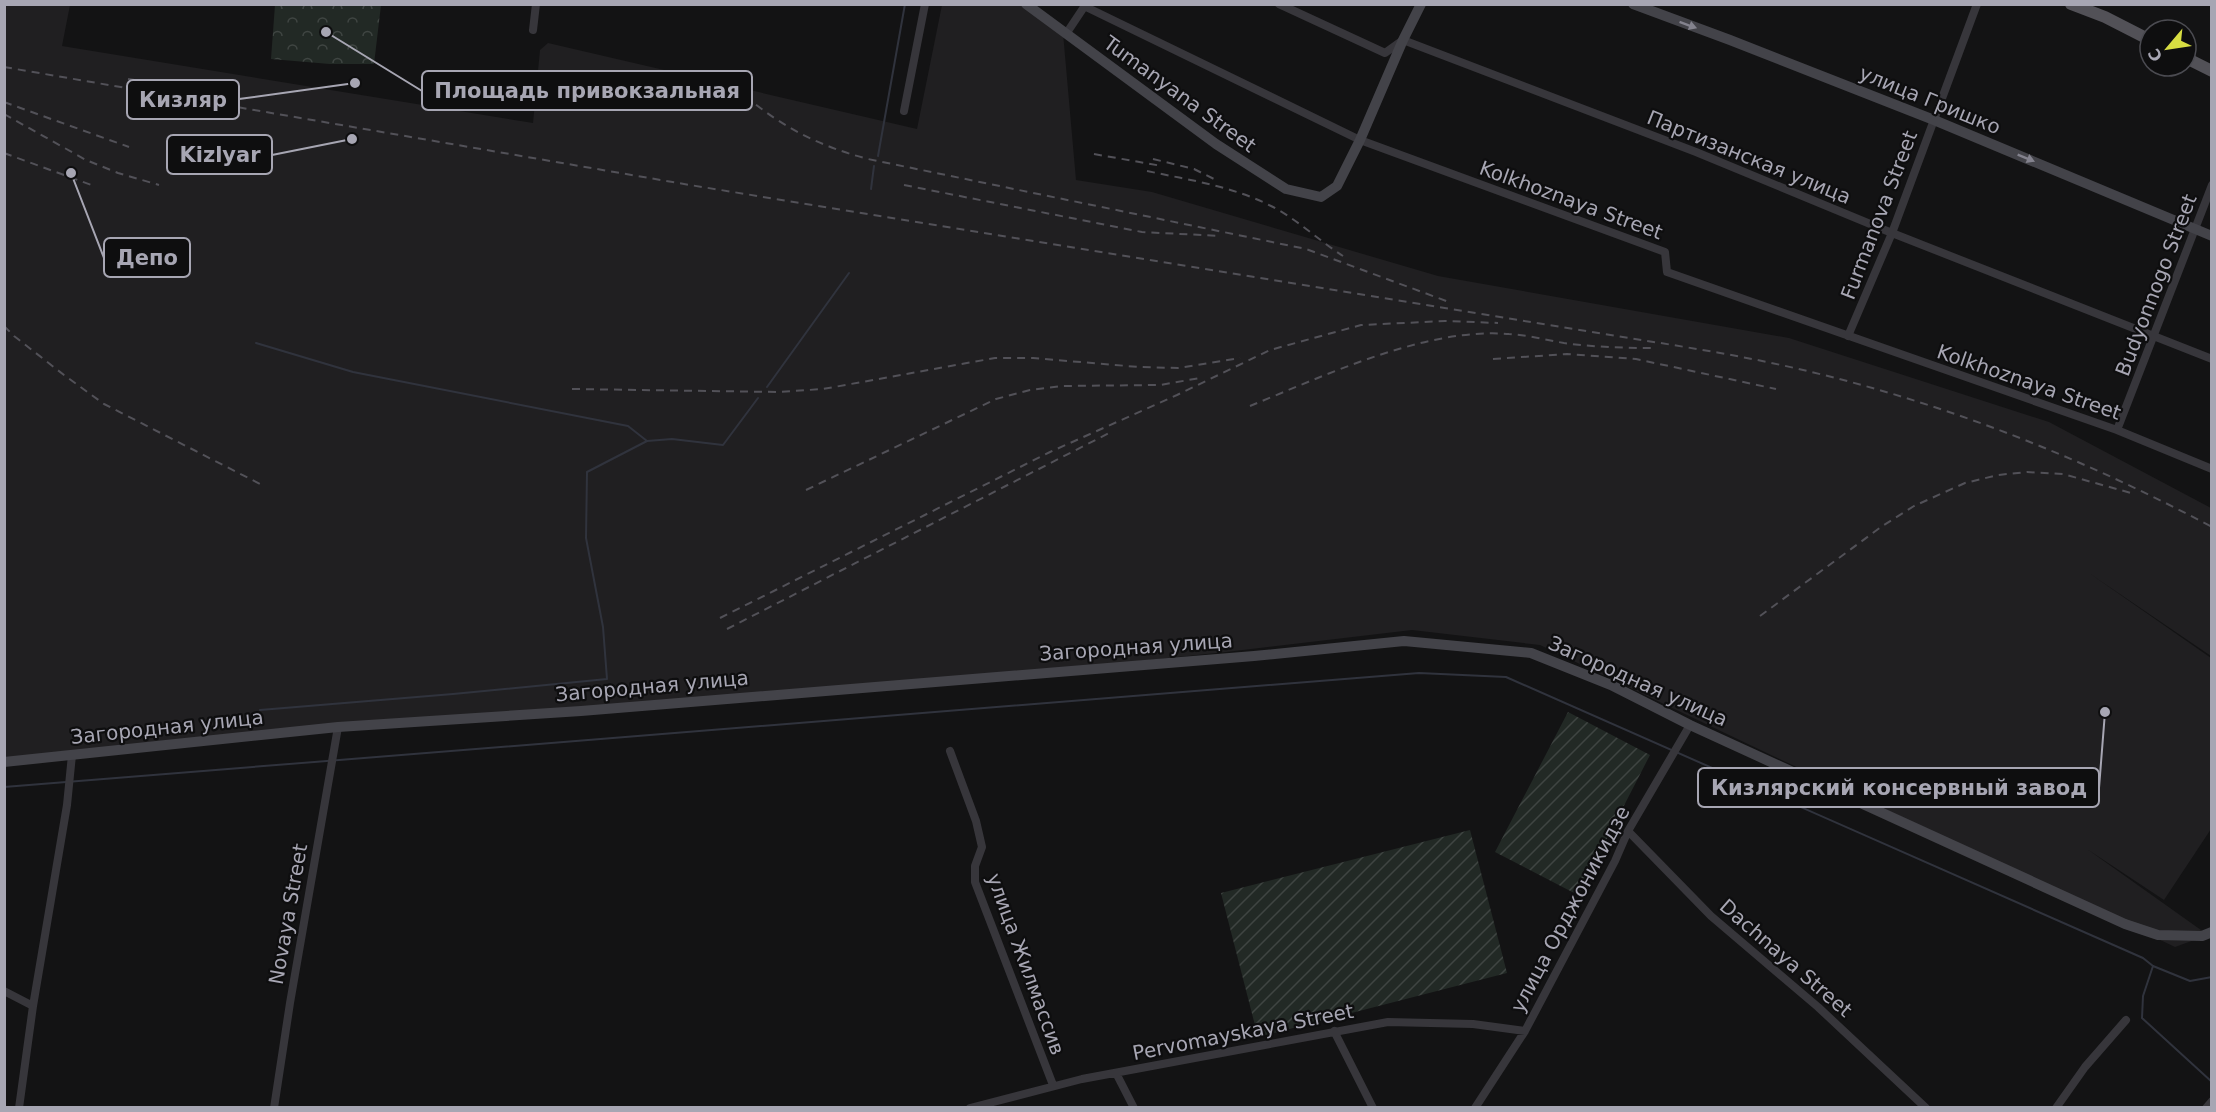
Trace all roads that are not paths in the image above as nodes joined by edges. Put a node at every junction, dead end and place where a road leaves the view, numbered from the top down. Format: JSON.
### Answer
{"nodes":[{"id":1,"x":536,"y":4,"type":"edge"},
{"id":2,"x":925,"y":4,"type":"edge"},
{"id":3,"x":1026,"y":4,"type":"edge"},
{"id":4,"x":1279,"y":4,"type":"edge"},
{"id":5,"x":1421,"y":4,"type":"edge"},
{"id":6,"x":1633,"y":4,"type":"edge"},
{"id":7,"x":1977,"y":4,"type":"edge"},
{"id":8,"x":2071,"y":4,"type":"edge"},
{"id":9,"x":1085,"y":5,"type":"edge"},
{"id":10,"x":533,"y":30,"type":"dead end"},
{"id":11,"x":1066,"y":34,"type":"junction"},
{"id":12,"x":2138,"y":34,"type":"edge"},
{"id":13,"x":1403,"y":40,"type":"junction"},
{"id":14,"x":904,"y":111,"type":"dead end"},
{"id":15,"x":1934,"y":120,"type":"junction"},
{"id":16,"x":1360,"y":140,"type":"junction"},
{"id":17,"x":2211,"y":185,"type":"edge"},
{"id":18,"x":2195,"y":228,"type":"junction"},
{"id":19,"x":1892,"y":233,"type":"junction"},
{"id":20,"x":2211,"y":236,"type":"edge"},
{"id":21,"x":1848,"y":336,"type":"junction"},
{"id":22,"x":2155,"y":336,"type":"junction"},
{"id":23,"x":2211,"y":359,"type":"edge"},
{"id":24,"x":2117,"y":430,"type":"junction"},
{"id":25,"x":2211,"y":469,"type":"edge"},
{"id":26,"x":1690,"y":725,"type":"junction"},
{"id":27,"x":338,"y":727,"type":"junction"},
{"id":28,"x":950,"y":751,"type":"dead end"},
{"id":29,"x":72,"y":755,"type":"junction"},
{"id":30,"x":4,"y":762,"type":"edge"},
{"id":31,"x":1628,"y":831,"type":"junction"},
{"id":32,"x":2211,"y":932,"type":"edge"},
{"id":33,"x":4,"y":992,"type":"edge"},
{"id":34,"x":33,"y":1006,"type":"junction"},
{"id":35,"x":2126,"y":1020,"type":"dead end"},
{"id":36,"x":1334,"y":1031,"type":"junction"},
{"id":37,"x":1525,"y":1031,"type":"junction"},
{"id":38,"x":1116,"y":1073,"type":"junction"},
{"id":39,"x":1053,"y":1085,"type":"junction"},
{"id":40,"x":2211,"y":1101,"type":"edge"},
{"id":41,"x":19,"y":1107,"type":"edge"},
{"id":42,"x":273,"y":1107,"type":"edge"},
{"id":43,"x":970,"y":1107,"type":"edge"},
{"id":44,"x":1134,"y":1107,"type":"edge"},
{"id":45,"x":1373,"y":1107,"type":"edge"},
{"id":46,"x":1475,"y":1107,"type":"edge"},
{"id":47,"x":1926,"y":1107,"type":"edge"},
{"id":48,"x":2056,"y":1107,"type":"edge"},
{"id":49,"x":2206,"y":1107,"type":"edge"}],
"edges":[{"from":1,"to":10,"type":"street"},
{"from":2,"to":14,"type":"street"},
{"from":3,"to":11,"type":"main road","name":"Tumanyana Street"},
{"from":4,"to":13,"type":"street"},
{"from":5,"to":13,"type":"main road"},
{"from":6,"to":15,"type":"main road","name":"улица Гришко","one_way":true},
{"from":7,"to":15,"type":"street","name":"Furmanova Street"},
{"from":8,"to":12,"type":"main road"},
{"from":9,"to":11,"type":"street"},
{"from":9,"to":16,"type":"street","name":"Kolkhoznaya Street"},
{"from":11,"to":16,"type":"main road","name":"Tumanyana Street"},
{"from":13,"to":16,"type":"main road"},
{"from":13,"to":19,"type":"street","name":"Партизанская улица"},
{"from":15,"to":18,"type":"main road","name":"улица Гришко","one_way":true},
{"from":15,"to":19,"type":"street","name":"Furmanova Street"},
{"from":16,"to":21,"type":"street","name":"Kolkhoznaya Street"},
{"from":17,"to":18,"type":"street","name":"Budyonnogo Street"},
{"from":18,"to":20,"type":"main road","name":"улица Гришко"},
{"from":18,"to":22,"type":"street","name":"Budyonnogo Street"},
{"from":19,"to":21,"type":"street","name":"Furmanova Street"},
{"from":19,"to":22,"type":"street","name":"Партизанская улица"},
{"from":21,"to":24,"type":"street","name":"Kolkhoznaya Street"},
{"from":22,"to":23,"type":"street","name":"Партизанская улица"},
{"from":22,"to":24,"type":"street","name":"Budyonnogo Street"},
{"from":24,"to":25,"type":"street","name":"Kolkhoznaya Street"},
{"from":26,"to":27,"type":"main road","name":"Загородная улица"},
{"from":26,"to":31,"type":"street","name":"улица Орджоникидзе"},
{"from":26,"to":32,"type":"main road","name":"Загородная улица"},
{"from":27,"to":29,"type":"main road","name":"Загородная улица"},
{"from":27,"to":42,"type":"street","name":"Novaya Street"},
{"from":28,"to":39,"type":"street","name":"улица Жилмассив"},
{"from":29,"to":30,"type":"main road","name":"Загородная улица"},
{"from":29,"to":34,"type":"street"},
{"from":31,"to":37,"type":"street","name":"улица Орджоникидзе"},
{"from":31,"to":47,"type":"street","name":"Dachnaya Street"},
{"from":33,"to":34,"type":"street"},
{"from":34,"to":41,"type":"street"},
{"from":35,"to":48,"type":"street"},
{"from":36,"to":37,"type":"street","name":"Pervomayskaya Street"},
{"from":36,"to":38,"type":"street","name":"Pervomayskaya Street"},
{"from":36,"to":45,"type":"street"},
{"from":37,"to":46,"type":"street","name":"улица Орджоникидзе"},
{"from":38,"to":39,"type":"street","name":"Pervomayskaya Street"},
{"from":38,"to":44,"type":"street"},
{"from":39,"to":43,"type":"street","name":"Pervomayskaya Street"},
{"from":40,"to":49,"type":"street"}]}
